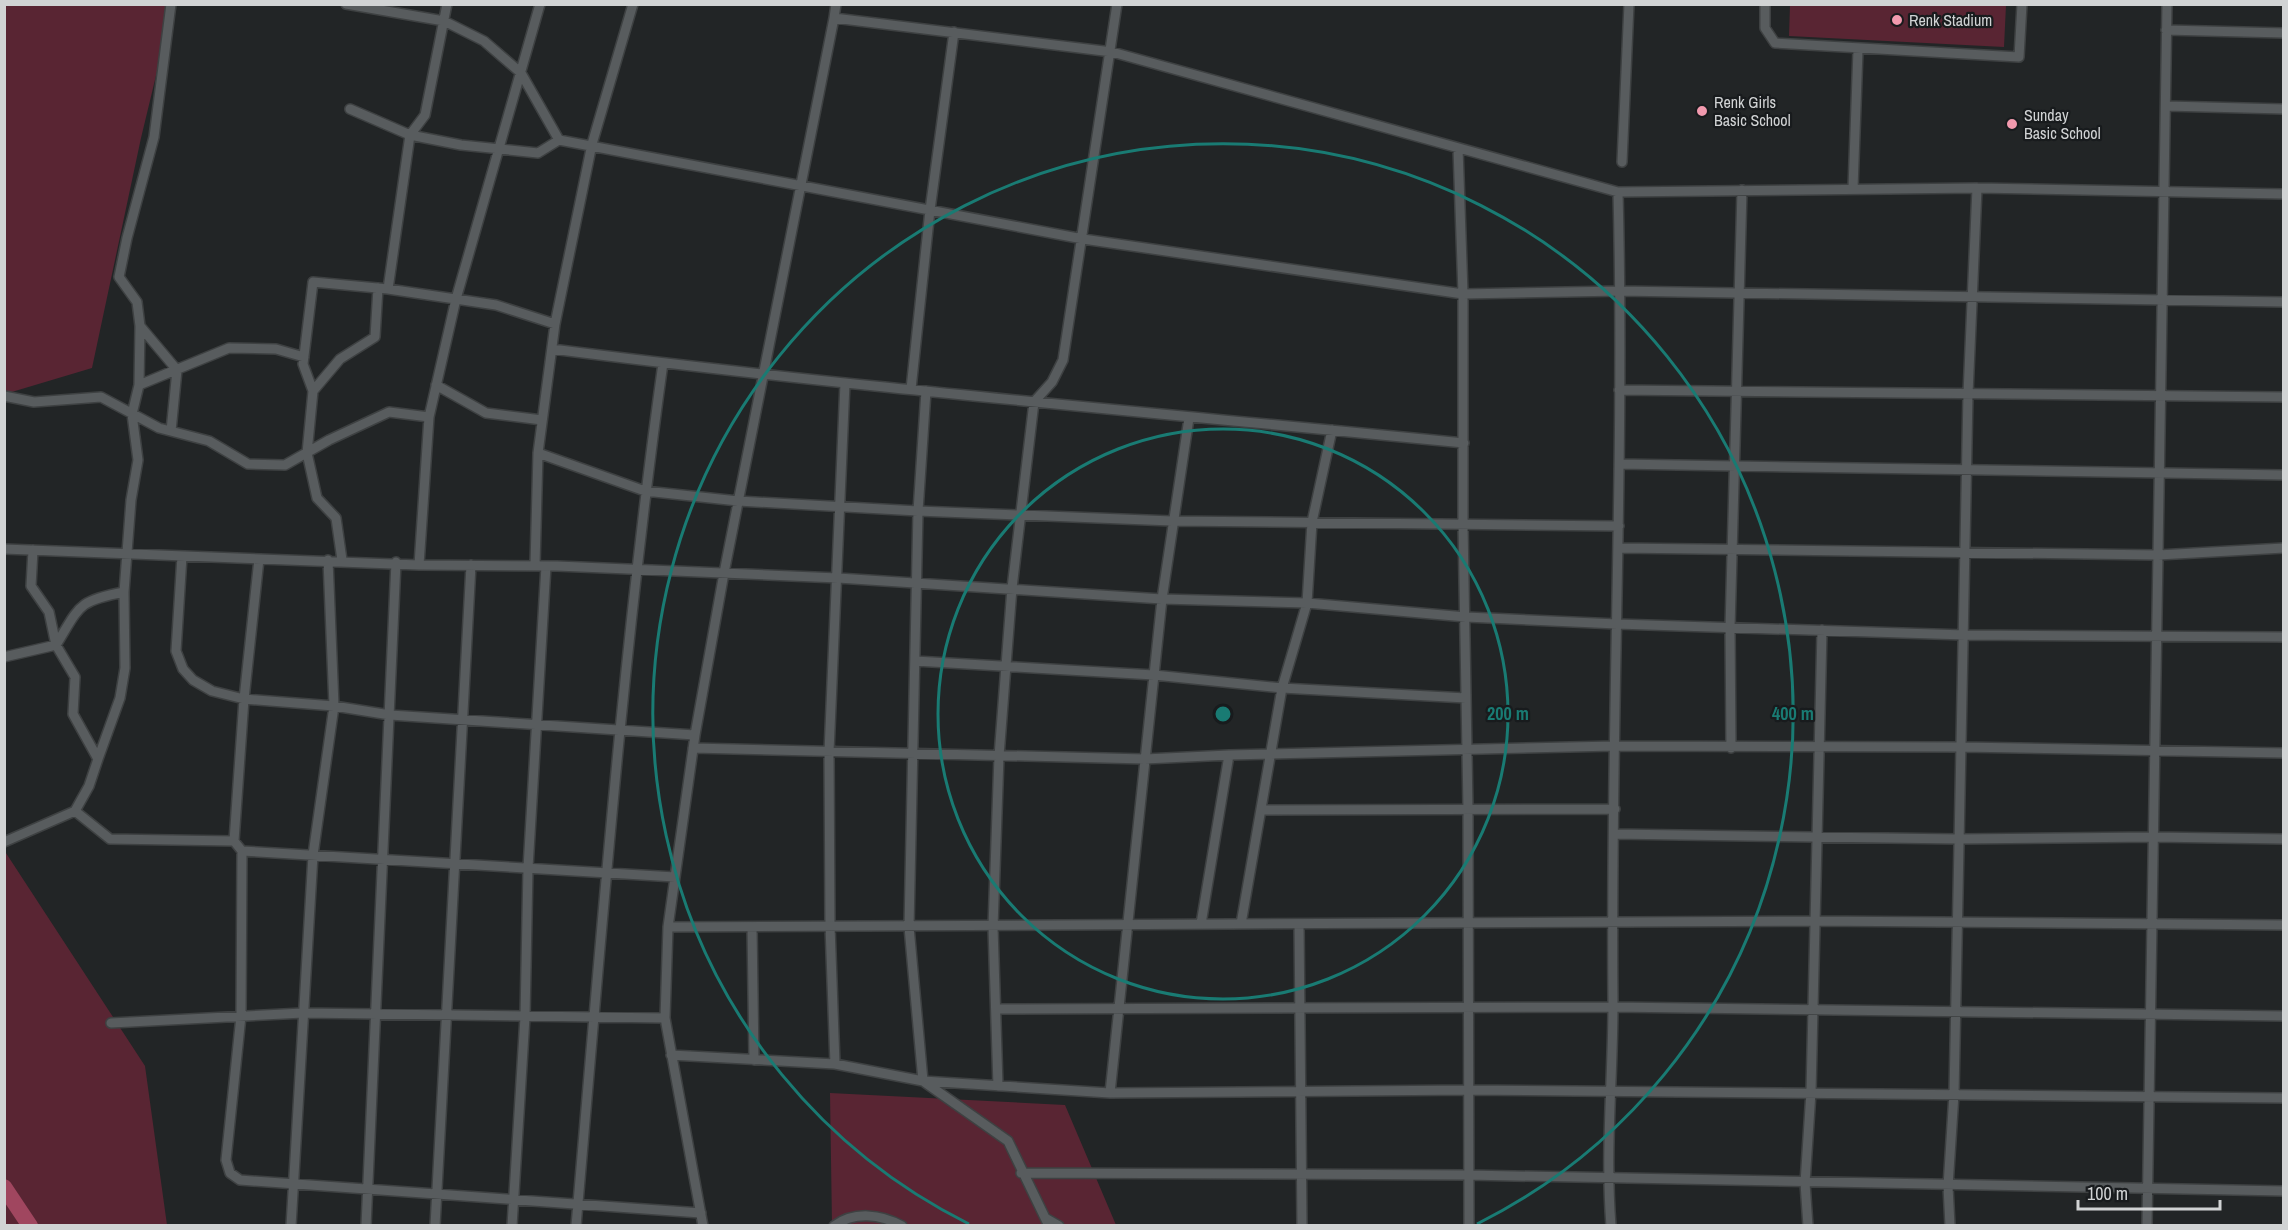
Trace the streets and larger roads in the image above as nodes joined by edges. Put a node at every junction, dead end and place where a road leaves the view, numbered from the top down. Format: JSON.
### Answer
{"nodes":[{"id":1,"x":171,"y":4,"type":"edge"},
{"id":2,"x":346,"y":4,"type":"edge"},
{"id":3,"x":447,"y":4,"type":"edge"},
{"id":4,"x":540,"y":4,"type":"edge"},
{"id":5,"x":633,"y":4,"type":"edge"},
{"id":6,"x":836,"y":4,"type":"edge"},
{"id":7,"x":1117,"y":4,"type":"edge"},
{"id":8,"x":1629,"y":4,"type":"edge"},
{"id":9,"x":1765,"y":4,"type":"edge"},
{"id":10,"x":2022,"y":4,"type":"edge"},
{"id":11,"x":2167,"y":4,"type":"edge"},
{"id":12,"x":834,"y":18,"type":"junction"},
{"id":13,"x":444,"y":21,"type":"junction"},
{"id":14,"x":2166,"y":30,"type":"junction"},
{"id":15,"x":954,"y":32,"type":"junction"},
{"id":16,"x":2283,"y":33,"type":"edge"},
{"id":17,"x":1858,"y":50,"type":"junction"},
{"id":18,"x":1112,"y":52,"type":"junction"},
{"id":19,"x":521,"y":73,"type":"junction"},
{"id":20,"x":2166,"y":106,"type":"junction"},
{"id":21,"x":350,"y":109,"type":"dead end"},
{"id":22,"x":2283,"y":109,"type":"edge"},
{"id":23,"x":410,"y":135,"type":"junction"},
{"id":24,"x":559,"y":140,"type":"junction"},
{"id":25,"x":592,"y":144,"type":"junction"},
{"id":26,"x":501,"y":147,"type":"junction"},
{"id":27,"x":1458,"y":148,"type":"junction"},
{"id":28,"x":1622,"y":162,"type":"dead end"},
{"id":29,"x":802,"y":186,"type":"junction"},
{"id":30,"x":1853,"y":188,"type":"junction"},
{"id":31,"x":1977,"y":188,"type":"junction"},
{"id":32,"x":1742,"y":190,"type":"junction"},
{"id":33,"x":2164,"y":191,"type":"junction"},
{"id":34,"x":1618,"y":192,"type":"junction"},
{"id":35,"x":2283,"y":194,"type":"edge"},
{"id":36,"x":930,"y":210,"type":"junction"},
{"id":37,"x":1083,"y":239,"type":"junction"},
{"id":38,"x":383,"y":289,"type":"junction"},
{"id":39,"x":1620,"y":291,"type":"junction"},
{"id":40,"x":1740,"y":292,"type":"junction"},
{"id":41,"x":1463,"y":294,"type":"junction"},
{"id":42,"x":1972,"y":296,"type":"junction"},
{"id":43,"x":456,"y":299,"type":"junction"},
{"id":44,"x":2162,"y":299,"type":"junction"},
{"id":45,"x":2283,"y":302,"type":"edge"},
{"id":46,"x":555,"y":324,"type":"junction"},
{"id":47,"x":140,"y":326,"type":"junction"},
{"id":48,"x":552,"y":349,"type":"junction"},
{"id":49,"x":304,"y":357,"type":"junction"},
{"id":50,"x":663,"y":363,"type":"junction"},
{"id":51,"x":177,"y":370,"type":"junction"},
{"id":52,"x":765,"y":375,"type":"junction"},
{"id":53,"x":845,"y":383,"type":"junction"},
{"id":54,"x":139,"y":385,"type":"junction"},
{"id":55,"x":436,"y":385,"type":"junction"},
{"id":56,"x":911,"y":389,"type":"junction"},
{"id":57,"x":1619,"y":390,"type":"junction"},
{"id":58,"x":314,"y":391,"type":"junction"},
{"id":59,"x":926,"y":391,"type":"junction"},
{"id":60,"x":1737,"y":391,"type":"junction"},
{"id":61,"x":1968,"y":394,"type":"junction"},
{"id":62,"x":4,"y":396,"type":"edge"},
{"id":63,"x":2160,"y":396,"type":"junction"},
{"id":64,"x":2283,"y":397,"type":"edge"},
{"id":65,"x":1034,"y":402,"type":"junction"},
{"id":66,"x":132,"y":414,"type":"junction"},
{"id":67,"x":429,"y":417,"type":"junction"},
{"id":68,"x":1189,"y":418,"type":"junction"},
{"id":69,"x":542,"y":420,"type":"junction"},
{"id":70,"x":1332,"y":430,"type":"junction"},
{"id":71,"x":171,"y":431,"type":"junction"},
{"id":72,"x":1464,"y":443,"type":"junction"},
{"id":73,"x":307,"y":453,"type":"junction"},
{"id":74,"x":538,"y":453,"type":"junction"},
{"id":75,"x":1619,"y":464,"type":"junction"},
{"id":76,"x":1735,"y":466,"type":"junction"},
{"id":77,"x":1966,"y":470,"type":"junction"},
{"id":78,"x":2159,"y":473,"type":"junction"},
{"id":79,"x":2283,"y":475,"type":"edge"},
{"id":80,"x":645,"y":491,"type":"junction"},
{"id":81,"x":738,"y":501,"type":"junction"},
{"id":82,"x":839,"y":507,"type":"junction"},
{"id":83,"x":918,"y":511,"type":"junction"},
{"id":84,"x":1019,"y":514,"type":"junction"},
{"id":85,"x":1172,"y":520,"type":"junction"},
{"id":86,"x":1312,"y":522,"type":"junction"},
{"id":87,"x":1463,"y":525,"type":"junction"},
{"id":88,"x":1619,"y":526,"type":"junction"},
{"id":89,"x":1619,"y":548,"type":"junction"},
{"id":90,"x":2283,"y":548,"type":"edge"},
{"id":91,"x":4,"y":549,"type":"edge"},
{"id":92,"x":1733,"y":549,"type":"junction"},
{"id":93,"x":33,"y":550,"type":"junction"},
{"id":94,"x":1965,"y":552,"type":"junction"},
{"id":95,"x":127,"y":553,"type":"junction"},
{"id":96,"x":2158,"y":555,"type":"junction"},
{"id":97,"x":182,"y":556,"type":"junction"},
{"id":98,"x":259,"y":559,"type":"junction"},
{"id":99,"x":328,"y":560,"type":"junction"},
{"id":100,"x":342,"y":560,"type":"junction"},
{"id":101,"x":396,"y":562,"type":"junction"},
{"id":102,"x":419,"y":565,"type":"junction"},
{"id":103,"x":471,"y":565,"type":"junction"},
{"id":104,"x":535,"y":565,"type":"junction"},
{"id":105,"x":546,"y":566,"type":"junction"},
{"id":106,"x":637,"y":570,"type":"junction"},
{"id":107,"x":724,"y":573,"type":"junction"},
{"id":108,"x":838,"y":578,"type":"junction"},
{"id":109,"x":916,"y":583,"type":"junction"},
{"id":110,"x":1012,"y":588,"type":"junction"},
{"id":111,"x":124,"y":592,"type":"junction"},
{"id":112,"x":1162,"y":599,"type":"junction"},
{"id":113,"x":1307,"y":603,"type":"junction"},
{"id":114,"x":1466,"y":617,"type":"junction"},
{"id":115,"x":1617,"y":624,"type":"junction"},
{"id":116,"x":1730,"y":628,"type":"junction"},
{"id":117,"x":1822,"y":630,"type":"junction"},
{"id":118,"x":1965,"y":635,"type":"junction"},
{"id":119,"x":2156,"y":637,"type":"junction"},
{"id":120,"x":2283,"y":637,"type":"edge"},
{"id":121,"x":56,"y":645,"type":"junction"},
{"id":122,"x":4,"y":657,"type":"edge"},
{"id":123,"x":915,"y":662,"type":"junction"},
{"id":124,"x":1006,"y":669,"type":"junction"},
{"id":125,"x":1154,"y":675,"type":"junction"},
{"id":126,"x":1281,"y":687,"type":"junction"},
{"id":127,"x":1466,"y":698,"type":"junction"},
{"id":128,"x":244,"y":699,"type":"junction"},
{"id":129,"x":334,"y":706,"type":"junction"},
{"id":130,"x":390,"y":715,"type":"junction"},
{"id":131,"x":464,"y":720,"type":"junction"},
{"id":132,"x":537,"y":725,"type":"junction"},
{"id":133,"x":620,"y":730,"type":"junction"},
{"id":134,"x":695,"y":735,"type":"junction"},
{"id":135,"x":1615,"y":746,"type":"junction"},
{"id":136,"x":1962,"y":747,"type":"junction"},
{"id":137,"x":693,"y":748,"type":"junction"},
{"id":138,"x":1731,"y":748,"type":"junction"},
{"id":139,"x":1818,"y":748,"type":"junction"},
{"id":140,"x":2153,"y":749,"type":"junction"},
{"id":141,"x":1466,"y":751,"type":"junction"},
{"id":142,"x":829,"y":752,"type":"junction"},
{"id":143,"x":2283,"y":753,"type":"edge"},
{"id":144,"x":913,"y":754,"type":"junction"},
{"id":145,"x":1229,"y":755,"type":"junction"},
{"id":146,"x":1270,"y":755,"type":"junction"},
{"id":147,"x":999,"y":756,"type":"junction"},
{"id":148,"x":98,"y":759,"type":"junction"},
{"id":149,"x":1145,"y":759,"type":"junction"},
{"id":150,"x":1468,"y":809,"type":"junction"},
{"id":151,"x":1615,"y":809,"type":"junction"},
{"id":152,"x":1261,"y":810,"type":"junction"},
{"id":153,"x":75,"y":812,"type":"junction"},
{"id":154,"x":1614,"y":834,"type":"junction"},
{"id":155,"x":1818,"y":837,"type":"junction"},
{"id":156,"x":2153,"y":837,"type":"junction"},
{"id":157,"x":2283,"y":839,"type":"edge"},
{"id":158,"x":1959,"y":840,"type":"junction"},
{"id":159,"x":234,"y":841,"type":"junction"},
{"id":160,"x":4,"y":842,"type":"edge"},
{"id":161,"x":242,"y":851,"type":"junction"},
{"id":162,"x":313,"y":855,"type":"junction"},
{"id":163,"x":383,"y":859,"type":"junction"},
{"id":164,"x":455,"y":864,"type":"junction"},
{"id":165,"x":528,"y":868,"type":"junction"},
{"id":166,"x":607,"y":873,"type":"junction"},
{"id":167,"x":675,"y":877,"type":"junction"},
{"id":168,"x":1816,"y":921,"type":"junction"},
{"id":169,"x":1612,"y":922,"type":"junction"},
{"id":170,"x":1957,"y":922,"type":"junction"},
{"id":171,"x":1469,"y":923,"type":"junction"},
{"id":172,"x":1201,"y":924,"type":"junction"},
{"id":173,"x":1241,"y":924,"type":"junction"},
{"id":174,"x":1299,"y":924,"type":"junction"},
{"id":175,"x":2153,"y":924,"type":"junction"},
{"id":176,"x":2283,"y":925,"type":"edge"},
{"id":177,"x":830,"y":926,"type":"junction"},
{"id":178,"x":1128,"y":926,"type":"junction"},
{"id":179,"x":668,"y":927,"type":"junction"},
{"id":180,"x":752,"y":927,"type":"junction"},
{"id":181,"x":909,"y":927,"type":"junction"},
{"id":182,"x":993,"y":927,"type":"junction"},
{"id":183,"x":1300,"y":1007,"type":"junction"},
{"id":184,"x":1469,"y":1007,"type":"junction"},
{"id":185,"x":1613,"y":1007,"type":"junction"},
{"id":186,"x":996,"y":1009,"type":"junction"},
{"id":187,"x":1813,"y":1010,"type":"junction"},
{"id":188,"x":1119,"y":1011,"type":"junction"},
{"id":189,"x":1955,"y":1012,"type":"junction"},
{"id":190,"x":303,"y":1013,"type":"junction"},
{"id":191,"x":376,"y":1014,"type":"junction"},
{"id":192,"x":2152,"y":1015,"type":"junction"},
{"id":193,"x":241,"y":1016,"type":"junction"},
{"id":194,"x":447,"y":1016,"type":"junction"},
{"id":195,"x":525,"y":1017,"type":"junction"},
{"id":196,"x":594,"y":1017,"type":"junction"},
{"id":197,"x":2283,"y":1017,"type":"edge"},
{"id":198,"x":665,"y":1018,"type":"junction"},
{"id":199,"x":111,"y":1023,"type":"dead end"},
{"id":200,"x":671,"y":1055,"type":"junction"},
{"id":201,"x":754,"y":1060,"type":"junction"},
{"id":202,"x":835,"y":1065,"type":"junction"},
{"id":203,"x":923,"y":1081,"type":"junction"},
{"id":204,"x":998,"y":1086,"type":"junction"},
{"id":205,"x":1301,"y":1089,"type":"junction"},
{"id":206,"x":1469,"y":1090,"type":"junction"},
{"id":207,"x":1609,"y":1090,"type":"junction"},
{"id":208,"x":1811,"y":1092,"type":"junction"},
{"id":209,"x":1110,"y":1093,"type":"junction"},
{"id":210,"x":1954,"y":1094,"type":"junction"},
{"id":211,"x":2150,"y":1096,"type":"junction"},
{"id":212,"x":2283,"y":1098,"type":"edge"},
{"id":213,"x":1021,"y":1173,"type":"junction"},
{"id":214,"x":1302,"y":1174,"type":"junction"},
{"id":215,"x":1468,"y":1175,"type":"junction"},
{"id":216,"x":1607,"y":1177,"type":"junction"},
{"id":217,"x":1805,"y":1183,"type":"junction"},
{"id":218,"x":293,"y":1184,"type":"junction"},
{"id":219,"x":1948,"y":1186,"type":"junction"},
{"id":220,"x":368,"y":1189,"type":"junction"},
{"id":221,"x":2146,"y":1189,"type":"junction"},
{"id":222,"x":2283,"y":1191,"type":"edge"},
{"id":223,"x":437,"y":1194,"type":"junction"},
{"id":224,"x":513,"y":1199,"type":"junction"},
{"id":225,"x":578,"y":1204,"type":"junction"},
{"id":226,"x":701,"y":1213,"type":"junction"},
{"id":227,"x":1043,"y":1217,"type":"junction"},
{"id":228,"x":291,"y":1226,"type":"edge"},
{"id":229,"x":366,"y":1226,"type":"edge"},
{"id":230,"x":435,"y":1226,"type":"edge"},
{"id":231,"x":512,"y":1226,"type":"edge"},
{"id":232,"x":576,"y":1226,"type":"edge"},
{"id":233,"x":703,"y":1226,"type":"edge"},
{"id":234,"x":834,"y":1226,"type":"edge"},
{"id":235,"x":902,"y":1226,"type":"edge"},
{"id":236,"x":1049,"y":1226,"type":"edge"},
{"id":237,"x":1059,"y":1226,"type":"edge"},
{"id":238,"x":1302,"y":1226,"type":"edge"},
{"id":239,"x":1468,"y":1226,"type":"edge"},
{"id":240,"x":1611,"y":1226,"type":"edge"},
{"id":241,"x":1808,"y":1226,"type":"edge"},
{"id":242,"x":1950,"y":1226,"type":"edge"},
{"id":243,"x":2147,"y":1226,"type":"edge"}],
"edges":[{"from":1,"to":47,"type":"street"},
{"from":2,"to":13,"type":"street"},
{"from":3,"to":13,"type":"street"},
{"from":4,"to":19,"type":"street"},
{"from":5,"to":25,"type":"street"},
{"from":6,"to":12,"type":"street"},
{"from":7,"to":18,"type":"street"},
{"from":8,"to":28,"type":"street"},
{"from":9,"to":17,"type":"street"},
{"from":10,"to":17,"type":"street"},
{"from":11,"to":14,"type":"street"},
{"from":12,"to":15,"type":"street"},
{"from":12,"to":29,"type":"street"},
{"from":13,"to":19,"type":"street"},
{"from":13,"to":23,"type":"street"},
{"from":14,"to":16,"type":"street"},
{"from":14,"to":20,"type":"street"},
{"from":15,"to":18,"type":"street"},
{"from":15,"to":36,"type":"street"},
{"from":17,"to":30,"type":"street"},
{"from":18,"to":27,"type":"street"},
{"from":18,"to":37,"type":"street"},
{"from":19,"to":24,"type":"street"},
{"from":19,"to":26,"type":"street"},
{"from":20,"to":22,"type":"street"},
{"from":20,"to":33,"type":"street"},
{"from":21,"to":23,"type":"street"},
{"from":23,"to":26,"type":"street"},
{"from":23,"to":38,"type":"street"},
{"from":24,"to":25,"type":"street"},
{"from":24,"to":26,"type":"street"},
{"from":25,"to":29,"type":"street"},
{"from":25,"to":46,"type":"street"},
{"from":26,"to":43,"type":"street"},
{"from":27,"to":34,"type":"street"},
{"from":27,"to":41,"type":"street"},
{"from":29,"to":36,"type":"street"},
{"from":29,"to":52,"type":"street"},
{"from":30,"to":31,"type":"street"},
{"from":30,"to":32,"type":"street"},
{"from":31,"to":33,"type":"street"},
{"from":31,"to":42,"type":"street"},
{"from":32,"to":34,"type":"street"},
{"from":32,"to":40,"type":"street"},
{"from":33,"to":35,"type":"street"},
{"from":33,"to":44,"type":"street"},
{"from":34,"to":39,"type":"street"},
{"from":36,"to":37,"type":"street"},
{"from":36,"to":56,"type":"street"},
{"from":37,"to":41,"type":"street"},
{"from":37,"to":65,"type":"street"},
{"from":38,"to":43,"type":"street"},
{"from":38,"to":49,"type":"street"},
{"from":38,"to":58,"type":"street"},
{"from":39,"to":40,"type":"street"},
{"from":39,"to":41,"type":"street"},
{"from":39,"to":57,"type":"street"},
{"from":40,"to":42,"type":"street"},
{"from":40,"to":60,"type":"street"},
{"from":41,"to":72,"type":"street"},
{"from":42,"to":44,"type":"street"},
{"from":42,"to":61,"type":"street"},
{"from":43,"to":46,"type":"street"},
{"from":43,"to":55,"type":"street"},
{"from":44,"to":45,"type":"street"},
{"from":44,"to":63,"type":"street"},
{"from":46,"to":48,"type":"street"},
{"from":47,"to":51,"type":"street"},
{"from":47,"to":54,"type":"street"},
{"from":48,"to":50,"type":"street"},
{"from":48,"to":69,"type":"street"},
{"from":49,"to":51,"type":"street"},
{"from":49,"to":58,"type":"street"},
{"from":50,"to":52,"type":"street"},
{"from":50,"to":80,"type":"street"},
{"from":51,"to":54,"type":"street"},
{"from":51,"to":71,"type":"street"},
{"from":52,"to":53,"type":"street"},
{"from":52,"to":81,"type":"street"},
{"from":53,"to":56,"type":"street"},
{"from":53,"to":82,"type":"street"},
{"from":54,"to":66,"type":"street"},
{"from":55,"to":67,"type":"street"},
{"from":55,"to":69,"type":"street"},
{"from":56,"to":59,"type":"street"},
{"from":57,"to":60,"type":"street"},
{"from":57,"to":75,"type":"street"},
{"from":58,"to":73,"type":"street"},
{"from":59,"to":65,"type":"street"},
{"from":59,"to":83,"type":"street"},
{"from":60,"to":61,"type":"street"},
{"from":60,"to":76,"type":"street"},
{"from":61,"to":63,"type":"street"},
{"from":61,"to":77,"type":"street"},
{"from":62,"to":66,"type":"street"},
{"from":63,"to":64,"type":"street"},
{"from":63,"to":78,"type":"street"},
{"from":65,"to":68,"type":"street"},
{"from":65,"to":84,"type":"street"},
{"from":66,"to":71,"type":"street"},
{"from":66,"to":95,"type":"street"},
{"from":67,"to":73,"type":"street"},
{"from":67,"to":102,"type":"street"},
{"from":68,"to":70,"type":"street"},
{"from":68,"to":85,"type":"street"},
{"from":69,"to":74,"type":"street"},
{"from":70,"to":72,"type":"street"},
{"from":70,"to":86,"type":"street"},
{"from":71,"to":73,"type":"street"},
{"from":72,"to":87,"type":"street"},
{"from":73,"to":100,"type":"street"},
{"from":74,"to":80,"type":"street"},
{"from":74,"to":104,"type":"street"},
{"from":75,"to":76,"type":"street"},
{"from":75,"to":88,"type":"street"},
{"from":76,"to":77,"type":"street"},
{"from":76,"to":92,"type":"street"},
{"from":77,"to":78,"type":"street"},
{"from":77,"to":94,"type":"street"},
{"from":78,"to":79,"type":"street"},
{"from":78,"to":96,"type":"street"},
{"from":80,"to":81,"type":"street"},
{"from":80,"to":106,"type":"street"},
{"from":81,"to":82,"type":"street"},
{"from":81,"to":107,"type":"street"},
{"from":82,"to":83,"type":"street"},
{"from":82,"to":108,"type":"street"},
{"from":83,"to":84,"type":"street"},
{"from":83,"to":109,"type":"street"},
{"from":84,"to":85,"type":"street"},
{"from":84,"to":110,"type":"street"},
{"from":85,"to":86,"type":"street"},
{"from":85,"to":112,"type":"street"},
{"from":86,"to":87,"type":"street"},
{"from":86,"to":113,"type":"street"},
{"from":87,"to":88,"type":"street"},
{"from":87,"to":114,"type":"street"},
{"from":88,"to":89,"type":"street"},
{"from":89,"to":92,"type":"street"},
{"from":89,"to":115,"type":"street"},
{"from":90,"to":96,"type":"street"},
{"from":91,"to":93,"type":"street"},
{"from":92,"to":94,"type":"street"},
{"from":92,"to":116,"type":"street"},
{"from":93,"to":95,"type":"street"},
{"from":93,"to":121,"type":"street"},
{"from":94,"to":96,"type":"street"},
{"from":94,"to":118,"type":"street"},
{"from":95,"to":97,"type":"street"},
{"from":95,"to":111,"type":"street"},
{"from":96,"to":119,"type":"street"},
{"from":97,"to":98,"type":"street"},
{"from":97,"to":128,"type":"street"},
{"from":98,"to":99,"type":"street"},
{"from":98,"to":128,"type":"street"},
{"from":99,"to":100,"type":"street"},
{"from":99,"to":129,"type":"street"},
{"from":100,"to":101,"type":"street"},
{"from":101,"to":102,"type":"street"},
{"from":101,"to":130,"type":"street"},
{"from":102,"to":103,"type":"street"},
{"from":103,"to":104,"type":"street"},
{"from":103,"to":131,"type":"street"},
{"from":104,"to":105,"type":"street"},
{"from":105,"to":106,"type":"street"},
{"from":105,"to":132,"type":"street"},
{"from":106,"to":107,"type":"street"},
{"from":106,"to":133,"type":"street"},
{"from":107,"to":108,"type":"street"},
{"from":107,"to":134,"type":"street"},
{"from":108,"to":109,"type":"street"},
{"from":108,"to":142,"type":"street"},
{"from":109,"to":110,"type":"street"},
{"from":109,"to":123,"type":"street"},
{"from":110,"to":112,"type":"street"},
{"from":110,"to":124,"type":"street"},
{"from":111,"to":121,"type":"street"},
{"from":111,"to":148,"type":"street"},
{"from":112,"to":113,"type":"street"},
{"from":112,"to":125,"type":"street"},
{"from":113,"to":114,"type":"street"},
{"from":113,"to":126,"type":"street"},
{"from":114,"to":115,"type":"street"},
{"from":114,"to":127,"type":"street"},
{"from":115,"to":116,"type":"street"},
{"from":115,"to":135,"type":"street"},
{"from":116,"to":117,"type":"street"},
{"from":116,"to":138,"type":"street"},
{"from":117,"to":118,"type":"street"},
{"from":117,"to":139,"type":"street"},
{"from":118,"to":119,"type":"street"},
{"from":118,"to":136,"type":"street"},
{"from":119,"to":120,"type":"street"},
{"from":119,"to":140,"type":"street"},
{"from":121,"to":122,"type":"street"},
{"from":121,"to":148,"type":"street"},
{"from":123,"to":124,"type":"street"},
{"from":123,"to":144,"type":"street"},
{"from":124,"to":125,"type":"street"},
{"from":124,"to":147,"type":"street"},
{"from":125,"to":126,"type":"street"},
{"from":125,"to":149,"type":"street"},
{"from":126,"to":127,"type":"street"},
{"from":126,"to":146,"type":"street"},
{"from":127,"to":141,"type":"street"},
{"from":128,"to":129,"type":"street"},
{"from":128,"to":159,"type":"street"},
{"from":129,"to":130,"type":"street"},
{"from":129,"to":162,"type":"street"},
{"from":130,"to":131,"type":"street"},
{"from":130,"to":163,"type":"street"},
{"from":131,"to":132,"type":"street"},
{"from":131,"to":164,"type":"street"},
{"from":132,"to":133,"type":"street"},
{"from":132,"to":165,"type":"street"},
{"from":133,"to":134,"type":"street"},
{"from":133,"to":166,"type":"street"},
{"from":134,"to":137,"type":"street"},
{"from":135,"to":138,"type":"street"},
{"from":135,"to":141,"type":"street"},
{"from":135,"to":151,"type":"street"},
{"from":136,"to":139,"type":"street"},
{"from":136,"to":140,"type":"street"},
{"from":136,"to":158,"type":"street"},
{"from":137,"to":142,"type":"street"},
{"from":137,"to":167,"type":"street"},
{"from":138,"to":139,"type":"street"},
{"from":139,"to":155,"type":"street"},
{"from":140,"to":143,"type":"street"},
{"from":140,"to":156,"type":"street"},
{"from":141,"to":146,"type":"street"},
{"from":141,"to":150,"type":"street"},
{"from":142,"to":144,"type":"street"},
{"from":142,"to":177,"type":"street"},
{"from":144,"to":147,"type":"street"},
{"from":144,"to":181,"type":"street"},
{"from":145,"to":146,"type":"street"},
{"from":145,"to":149,"type":"street"},
{"from":145,"to":172,"type":"street"},
{"from":146,"to":152,"type":"street"},
{"from":147,"to":149,"type":"street"},
{"from":147,"to":182,"type":"street"},
{"from":148,"to":153,"type":"street"},
{"from":149,"to":178,"type":"street"},
{"from":150,"to":151,"type":"street"},
{"from":150,"to":152,"type":"street"},
{"from":150,"to":171,"type":"street"},
{"from":151,"to":154,"type":"street"},
{"from":152,"to":173,"type":"street"},
{"from":153,"to":159,"type":"street"},
{"from":153,"to":160,"type":"street"},
{"from":154,"to":155,"type":"street"},
{"from":154,"to":169,"type":"street"},
{"from":155,"to":158,"type":"street"},
{"from":155,"to":168,"type":"street"},
{"from":156,"to":157,"type":"street"},
{"from":156,"to":158,"type":"street"},
{"from":156,"to":175,"type":"street"},
{"from":158,"to":170,"type":"street"},
{"from":159,"to":161,"type":"street"},
{"from":161,"to":162,"type":"street"},
{"from":161,"to":193,"type":"street"},
{"from":162,"to":163,"type":"street"},
{"from":162,"to":190,"type":"street"},
{"from":163,"to":164,"type":"street"},
{"from":163,"to":191,"type":"street"},
{"from":164,"to":165,"type":"street"},
{"from":164,"to":194,"type":"street"},
{"from":165,"to":166,"type":"street"},
{"from":165,"to":195,"type":"street"},
{"from":166,"to":167,"type":"street"},
{"from":166,"to":196,"type":"street"},
{"from":167,"to":179,"type":"street"},
{"from":168,"to":169,"type":"street"},
{"from":168,"to":170,"type":"street"},
{"from":168,"to":187,"type":"street"},
{"from":169,"to":171,"type":"street"},
{"from":169,"to":185,"type":"street"},
{"from":170,"to":175,"type":"street"},
{"from":170,"to":189,"type":"street"},
{"from":171,"to":174,"type":"street"},
{"from":171,"to":184,"type":"street"},
{"from":172,"to":173,"type":"street"},
{"from":172,"to":178,"type":"street"},
{"from":173,"to":174,"type":"street"},
{"from":174,"to":183,"type":"street"},
{"from":175,"to":176,"type":"street"},
{"from":175,"to":192,"type":"street"},
{"from":177,"to":180,"type":"street"},
{"from":177,"to":181,"type":"street"},
{"from":177,"to":202,"type":"street"},
{"from":178,"to":182,"type":"street"},
{"from":178,"to":188,"type":"street"},
{"from":179,"to":180,"type":"street"},
{"from":179,"to":198,"type":"street"},
{"from":180,"to":201,"type":"street"},
{"from":181,"to":182,"type":"street"},
{"from":181,"to":203,"type":"street"},
{"from":182,"to":186,"type":"street"},
{"from":183,"to":184,"type":"street"},
{"from":183,"to":188,"type":"street"},
{"from":183,"to":205,"type":"street"},
{"from":184,"to":185,"type":"street"},
{"from":184,"to":206,"type":"street"},
{"from":185,"to":187,"type":"street"},
{"from":185,"to":207,"type":"street"},
{"from":186,"to":188,"type":"street"},
{"from":186,"to":204,"type":"street"},
{"from":187,"to":189,"type":"street"},
{"from":187,"to":208,"type":"street"},
{"from":188,"to":209,"type":"street"},
{"from":189,"to":192,"type":"street"},
{"from":189,"to":210,"type":"street"},
{"from":190,"to":191,"type":"street"},
{"from":190,"to":193,"type":"street"},
{"from":190,"to":218,"type":"street"},
{"from":191,"to":194,"type":"street"},
{"from":191,"to":220,"type":"street"},
{"from":192,"to":197,"type":"street"},
{"from":192,"to":211,"type":"street"},
{"from":193,"to":199,"type":"street"},
{"from":193,"to":218,"type":"street"},
{"from":194,"to":195,"type":"street"},
{"from":194,"to":223,"type":"street"},
{"from":195,"to":196,"type":"street"},
{"from":195,"to":224,"type":"street"},
{"from":196,"to":198,"type":"street"},
{"from":196,"to":225,"type":"street"},
{"from":198,"to":200,"type":"street"},
{"from":200,"to":201,"type":"street"},
{"from":200,"to":226,"type":"street"},
{"from":201,"to":202,"type":"street"},
{"from":202,"to":203,"type":"street"},
{"from":203,"to":204,"type":"street"},
{"from":203,"to":213,"type":"street"},
{"from":204,"to":209,"type":"street"},
{"from":205,"to":206,"type":"street"},
{"from":205,"to":209,"type":"street"},
{"from":205,"to":214,"type":"street"},
{"from":206,"to":207,"type":"street"},
{"from":206,"to":215,"type":"street"},
{"from":207,"to":208,"type":"street"},
{"from":207,"to":216,"type":"street"},
{"from":208,"to":210,"type":"street"},
{"from":208,"to":217,"type":"street"},
{"from":210,"to":211,"type":"street"},
{"from":210,"to":219,"type":"street"},
{"from":211,"to":212,"type":"street"},
{"from":211,"to":221,"type":"street"},
{"from":213,"to":214,"type":"street"},
{"from":213,"to":227,"type":"street"},
{"from":214,"to":215,"type":"street"},
{"from":214,"to":238,"type":"street"},
{"from":215,"to":216,"type":"street"},
{"from":215,"to":239,"type":"street"},
{"from":216,"to":217,"type":"street"},
{"from":216,"to":240,"type":"street"},
{"from":217,"to":219,"type":"street"},
{"from":217,"to":241,"type":"street"},
{"from":218,"to":220,"type":"street"},
{"from":218,"to":228,"type":"street"},
{"from":219,"to":221,"type":"street"},
{"from":219,"to":242,"type":"street"},
{"from":220,"to":223,"type":"street"},
{"from":220,"to":229,"type":"street"},
{"from":221,"to":222,"type":"street"},
{"from":221,"to":243,"type":"street"},
{"from":223,"to":224,"type":"street"},
{"from":223,"to":230,"type":"street"},
{"from":224,"to":225,"type":"street"},
{"from":224,"to":231,"type":"street"},
{"from":225,"to":226,"type":"street"},
{"from":225,"to":232,"type":"street"},
{"from":226,"to":233,"type":"street"},
{"from":227,"to":236,"type":"street"},
{"from":227,"to":237,"type":"street"},
{"from":234,"to":235,"type":"street"}]}
